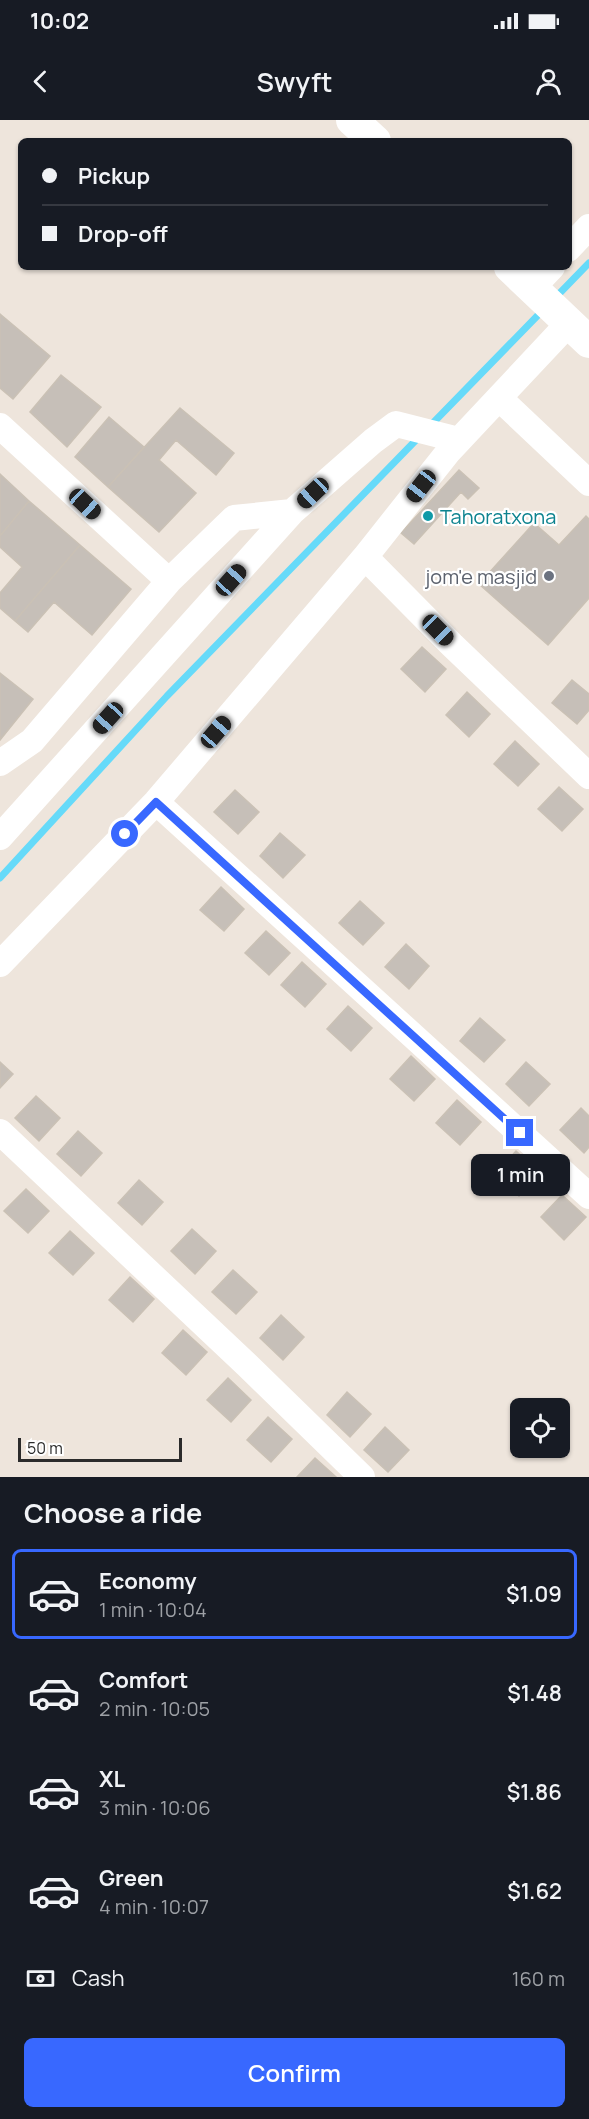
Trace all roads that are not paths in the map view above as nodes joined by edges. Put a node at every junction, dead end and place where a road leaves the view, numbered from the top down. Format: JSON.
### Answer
{"nodes":[{"id":1,"x":352,"y":120,"type":"edge"},
{"id":2,"x":372,"y":138,"type":"edge"},
{"id":3,"x":589,"y":227,"type":"edge"},
{"id":4,"x":572,"y":245,"type":"edge"},
{"id":5,"x":531,"y":274,"type":"edge"},
{"id":6,"x":579,"y":333,"type":"edge"},
{"id":7,"x":499,"y":398,"type":"junction"},
{"id":8,"x":0,"y":426,"type":"edge"},
{"id":9,"x":459,"y":440,"type":"junction"},
{"id":10,"x":589,"y":483,"type":"edge"},
{"id":11,"x":292,"y":512,"type":"junction"},
{"id":12,"x":365,"y":557,"type":"junction"},
{"id":13,"x":169,"y":581,"type":"junction"},
{"id":14,"x":0,"y":763,"type":"edge"},
{"id":15,"x":589,"y":776,"type":"edge"},
{"id":16,"x":156,"y":802,"type":"junction"},
{"id":17,"x":0,"y":837,"type":"edge"},
{"id":18,"x":0,"y":964,"type":"edge"},
{"id":19,"x":0,"y":1132,"type":"edge"},
{"id":20,"x":589,"y":1196,"type":"edge"},
{"id":21,"x":362,"y":1477,"type":"edge"}],
"edges":[{"from":1,"to":2,"type":"street"},
{"from":3,"to":4,"type":"street"},
{"from":5,"to":6,"type":"street"},
{"from":6,"to":7,"type":"street"},
{"from":7,"to":9,"type":"street"},
{"from":7,"to":10,"type":"street"},
{"from":8,"to":13,"type":"street"},
{"from":9,"to":11,"type":"street"},
{"from":9,"to":12,"type":"street"},
{"from":11,"to":13,"type":"street"},
{"from":11,"to":17,"type":"street"},
{"from":12,"to":15,"type":"street"},
{"from":12,"to":16,"type":"street"},
{"from":13,"to":14,"type":"street"},
{"from":16,"to":18,"type":"street"},
{"from":16,"to":20,"type":"street"},
{"from":19,"to":21,"type":"street"}]}
